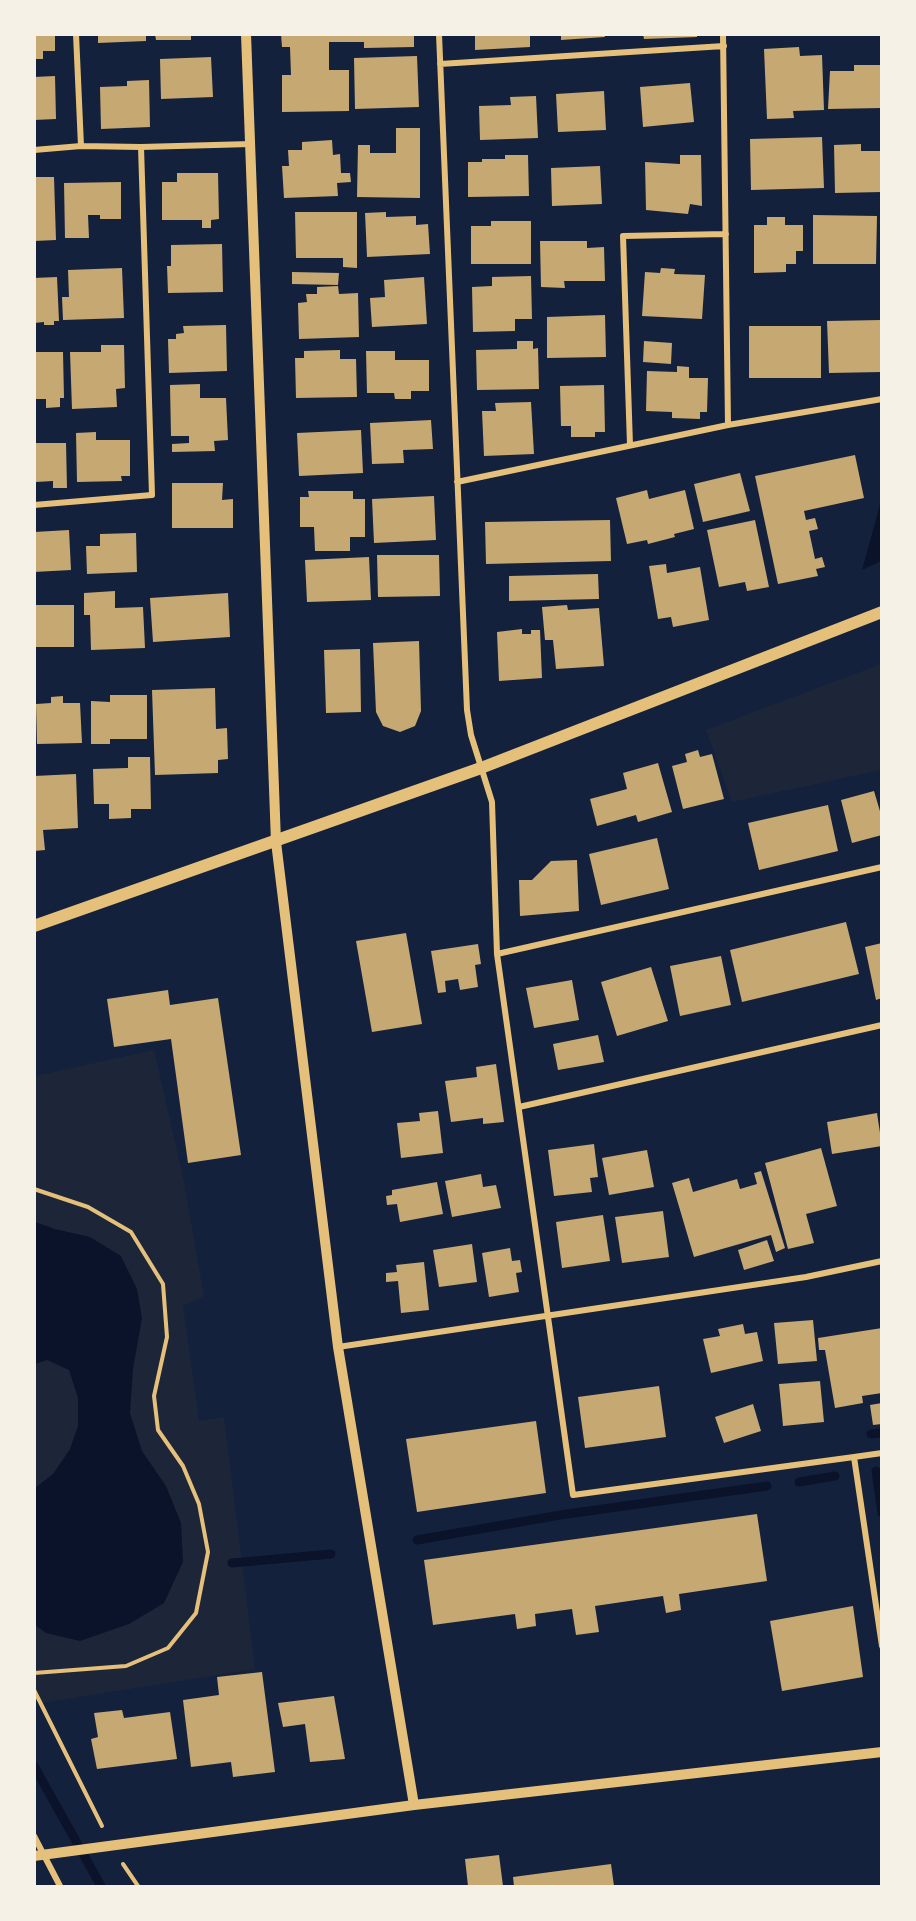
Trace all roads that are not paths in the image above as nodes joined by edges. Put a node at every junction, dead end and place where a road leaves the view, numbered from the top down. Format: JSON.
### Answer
{"nodes":[{"id":1,"x":76,"y":34,"type":"edge"},
{"id":2,"x":246,"y":34,"type":"edge"},
{"id":3,"x":439,"y":34,"type":"edge"},
{"id":4,"x":723,"y":34,"type":"edge"},
{"id":5,"x":724,"y":46,"type":"junction"},
{"id":6,"x":440,"y":64,"type":"junction"},
{"id":7,"x":251,"y":144,"type":"junction"},
{"id":8,"x":81,"y":146,"type":"junction"},
{"id":9,"x":141,"y":147,"type":"junction"},
{"id":10,"x":34,"y":150,"type":"edge"},
{"id":11,"x":726,"y":234,"type":"junction"},
{"id":12,"x":882,"y":399,"type":"edge"},
{"id":13,"x":728,"y":425,"type":"junction"},
{"id":14,"x":630,"y":445,"type":"junction"},
{"id":15,"x":457,"y":482,"type":"junction"},
{"id":16,"x":34,"y":505,"type":"edge"},
{"id":17,"x":882,"y":612,"type":"edge"},
{"id":18,"x":481,"y":768,"type":"junction"},
{"id":19,"x":276,"y":842,"type":"junction"},
{"id":20,"x":882,"y":867,"type":"edge"},
{"id":21,"x":34,"y":926,"type":"edge"},
{"id":22,"x":497,"y":954,"type":"junction"},
{"id":23,"x":882,"y":1025,"type":"edge"},
{"id":24,"x":519,"y":1107,"type":"junction"},
{"id":25,"x":882,"y":1261,"type":"edge"},
{"id":26,"x":548,"y":1316,"type":"junction"},
{"id":27,"x":338,"y":1347,"type":"junction"},
{"id":28,"x":882,"y":1453,"type":"edge"},
{"id":29,"x":854,"y":1457,"type":"junction"},
{"id":30,"x":882,"y":1646,"type":"edge"},
{"id":31,"x":882,"y":1752,"type":"edge"},
{"id":32,"x":414,"y":1805,"type":"junction"},
{"id":33,"x":34,"y":1836,"type":"edge"},
{"id":34,"x":39,"y":1855,"type":"edge"},
{"id":35,"x":60,"y":1887,"type":"edge"}],
"edges":[{"from":1,"to":8,"type":"street"},
{"from":2,"to":7,"type":"street"},
{"from":3,"to":6,"type":"street"},
{"from":4,"to":5,"type":"street"},
{"from":5,"to":6,"type":"street"},
{"from":5,"to":11,"type":"street"},
{"from":6,"to":15,"type":"street"},
{"from":7,"to":9,"type":"street"},
{"from":7,"to":19,"type":"street"},
{"from":8,"to":9,"type":"street"},
{"from":8,"to":10,"type":"street"},
{"from":9,"to":16,"type":"street"},
{"from":11,"to":13,"type":"street"},
{"from":11,"to":14,"type":"street"},
{"from":12,"to":13,"type":"street"},
{"from":13,"to":14,"type":"street"},
{"from":14,"to":15,"type":"street"},
{"from":15,"to":18,"type":"street"},
{"from":17,"to":18,"type":"main road"},
{"from":18,"to":19,"type":"main road"},
{"from":18,"to":22,"type":"street"},
{"from":19,"to":21,"type":"main road"},
{"from":19,"to":27,"type":"street"},
{"from":20,"to":22,"type":"street"},
{"from":22,"to":24,"type":"street"},
{"from":23,"to":24,"type":"street"},
{"from":24,"to":26,"type":"street"},
{"from":25,"to":26,"type":"street"},
{"from":26,"to":27,"type":"street"},
{"from":26,"to":29,"type":"street"},
{"from":27,"to":32,"type":"street"},
{"from":28,"to":29,"type":"street"},
{"from":29,"to":30,"type":"street"},
{"from":31,"to":32,"type":"street"},
{"from":32,"to":34,"type":"street"},
{"from":33,"to":34,"type":"street"},
{"from":34,"to":35,"type":"street"}]}
